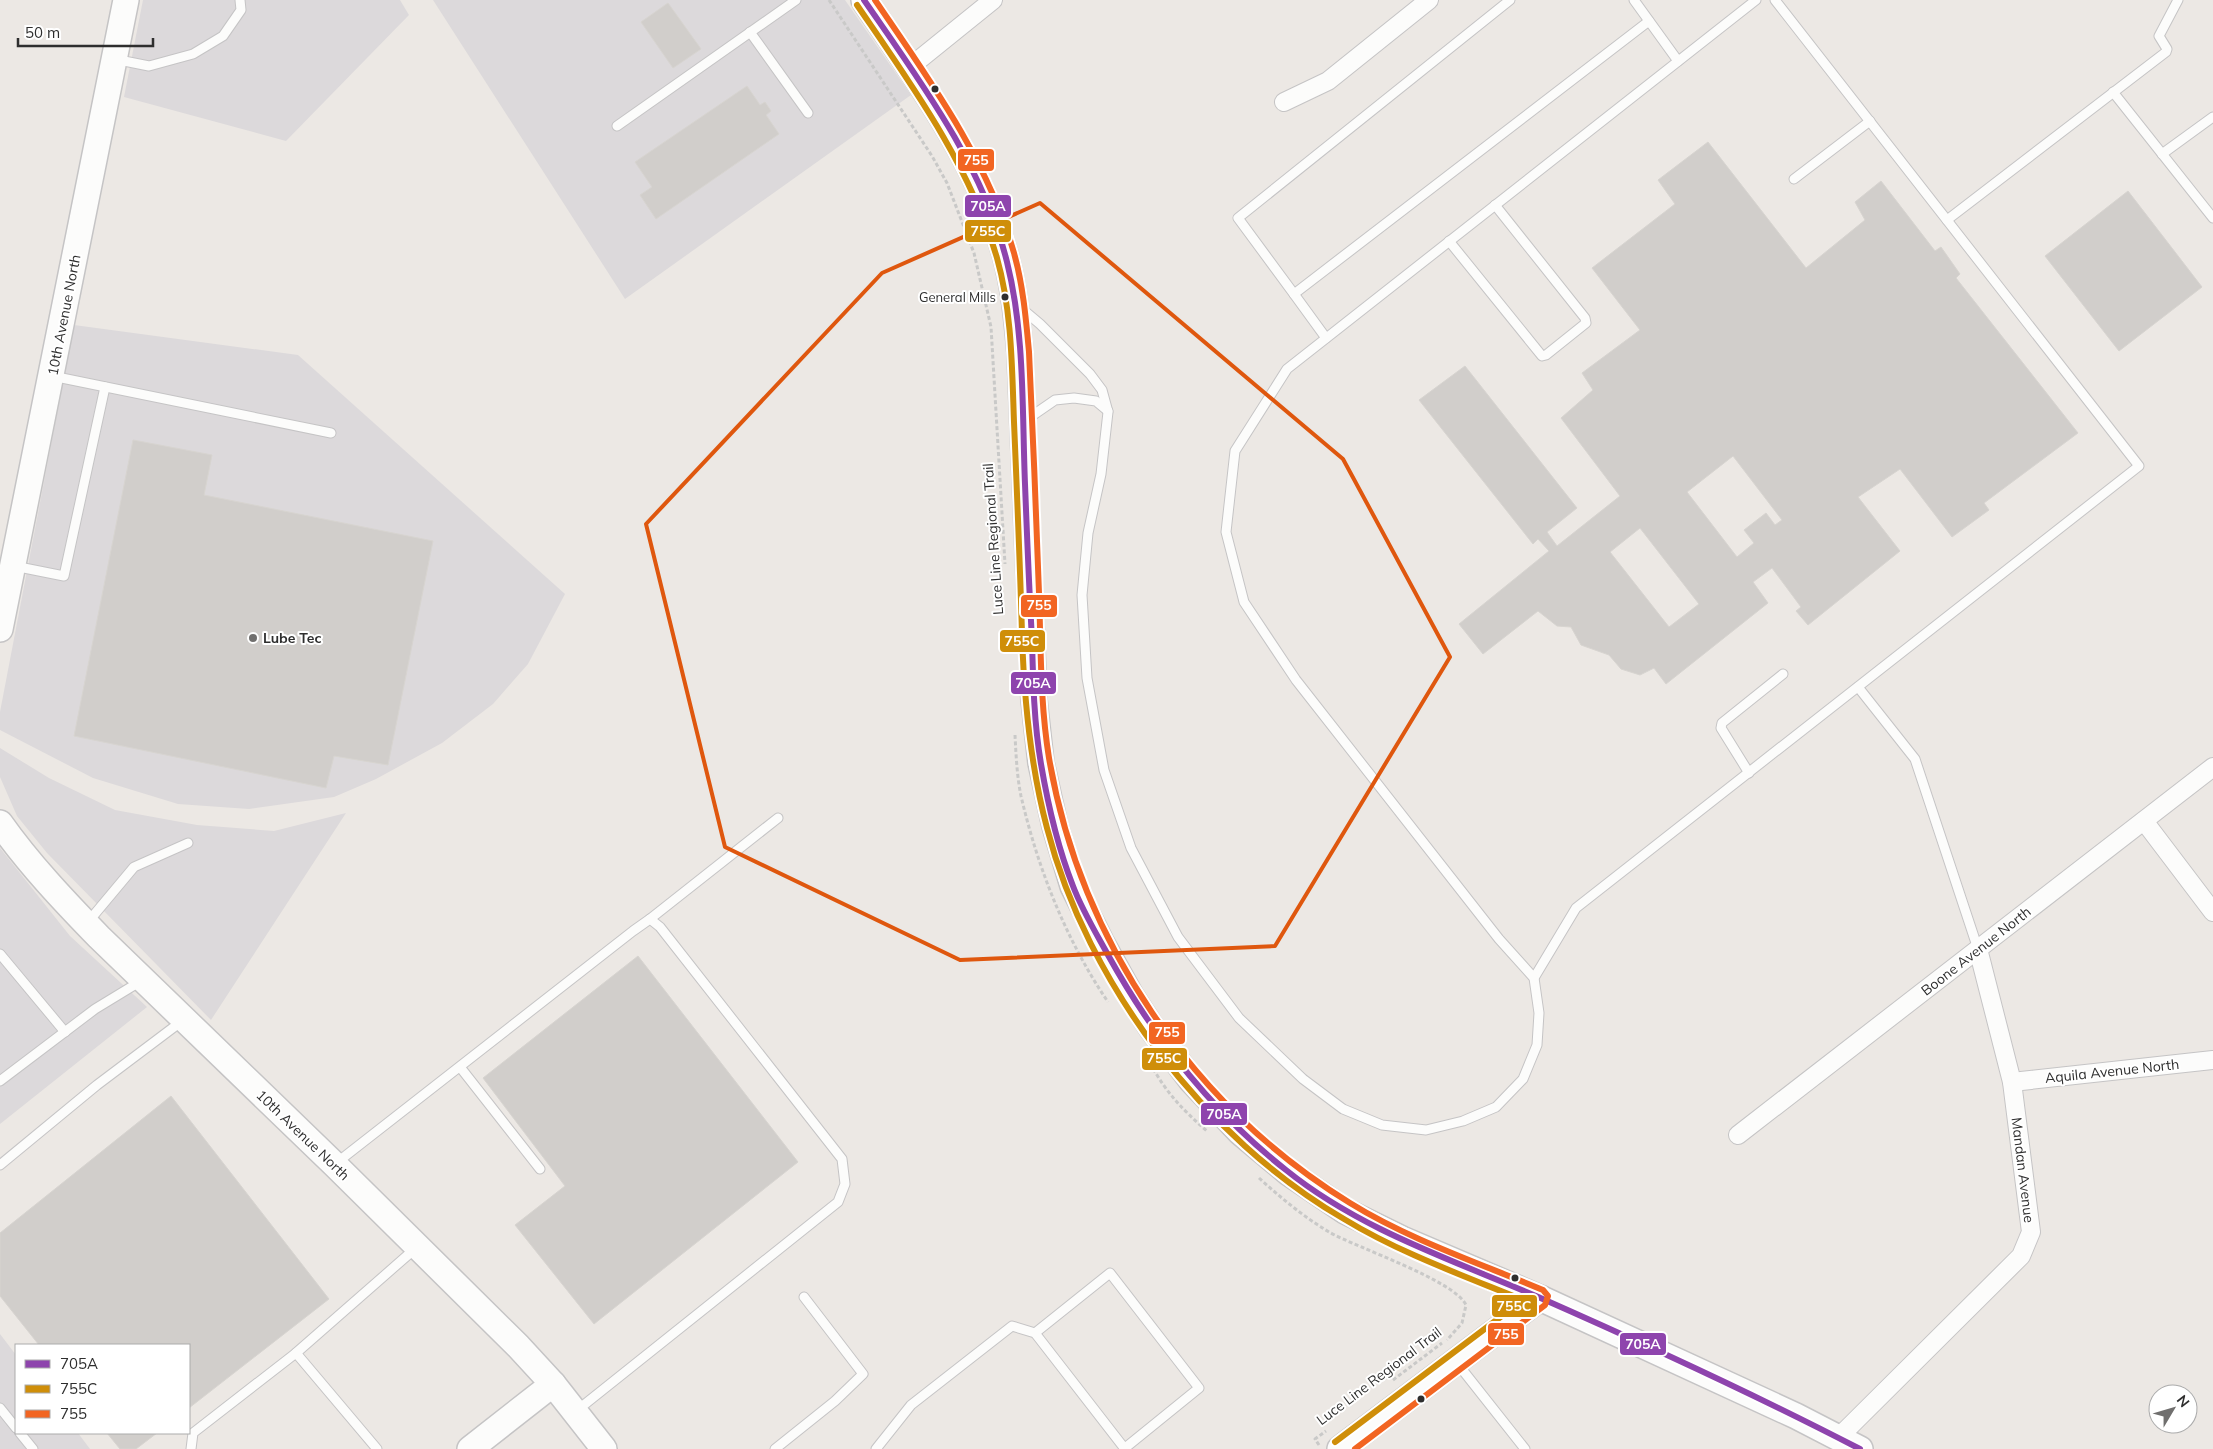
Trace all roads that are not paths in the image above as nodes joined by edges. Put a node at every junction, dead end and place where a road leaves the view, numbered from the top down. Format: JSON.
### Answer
{"nodes":[{"id":1,"x":126,"y":0,"type":"edge"},
{"id":2,"x":240,"y":0,"type":"edge"},
{"id":3,"x":796,"y":0,"type":"edge"},
{"id":4,"x":864,"y":0,"type":"edge"},
{"id":5,"x":993,"y":0,"type":"edge"},
{"id":6,"x":1429,"y":0,"type":"edge"},
{"id":7,"x":1510,"y":0,"type":"edge"},
{"id":8,"x":1634,"y":0,"type":"edge"},
{"id":9,"x":1756,"y":0,"type":"edge"},
{"id":10,"x":1775,"y":0,"type":"edge"},
{"id":11,"x":2178,"y":0,"type":"edge"},
{"id":12,"x":1649,"y":21,"type":"junction"},
{"id":13,"x":750,"y":32,"type":"junction"},
{"id":14,"x":114,"y":59,"type":"junction"},
{"id":15,"x":1678,"y":61,"type":"junction"},
{"id":16,"x":910,"y":67,"type":"junction"},
{"id":17,"x":2113,"y":92,"type":"junction"},
{"id":18,"x":1284,"y":102,"type":"dead end"},
{"id":19,"x":808,"y":113,"type":"dead end"},
{"id":20,"x":2213,"y":117,"type":"edge"},
{"id":21,"x":1870,"y":121,"type":"junction"},
{"id":22,"x":617,"y":126,"type":"dead end"},
{"id":23,"x":2162,"y":154,"type":"junction"},
{"id":24,"x":1794,"y":179,"type":"dead end"},
{"id":25,"x":1495,"y":205,"type":"junction"},
{"id":26,"x":2213,"y":218,"type":"edge"},
{"id":27,"x":1947,"y":220,"type":"junction"},
{"id":28,"x":1449,"y":241,"type":"junction"},
{"id":29,"x":1294,"y":294,"type":"junction"},
{"id":30,"x":1015,"y":304,"type":"junction"},
{"id":31,"x":1326,"y":338,"type":"junction"},
{"id":32,"x":52,"y":376,"type":"junction"},
{"id":33,"x":106,"y":387,"type":"junction"},
{"id":34,"x":1108,"y":412,"type":"junction"},
{"id":35,"x":1024,"y":422,"type":"junction"},
{"id":36,"x":331,"y":433,"type":"dead end"},
{"id":37,"x":14,"y":566,"type":"junction"},
{"id":38,"x":0,"y":629,"type":"edge"},
{"id":39,"x":1783,"y":674,"type":"dead end"},
{"id":40,"x":1858,"y":687,"type":"junction"},
{"id":41,"x":2213,"y":767,"type":"edge"},
{"id":42,"x":1749,"y":773,"type":"junction"},
{"id":43,"x":778,"y":818,"type":"dead end"},
{"id":44,"x":2144,"y":821,"type":"junction"},
{"id":45,"x":0,"y":823,"type":"edge"},
{"id":46,"x":188,"y":844,"type":"dead end"},
{"id":47,"x":2213,"y":912,"type":"edge"},
{"id":48,"x":650,"y":919,"type":"junction"},
{"id":49,"x":86,"y":924,"type":"junction"},
{"id":50,"x":1978,"y":949,"type":"junction"},
{"id":51,"x":0,"y":954,"type":"edge"},
{"id":52,"x":1534,"y":978,"type":"junction"},
{"id":53,"x":144,"y":980,"type":"junction"},
{"id":54,"x":184,"y":1019,"type":"junction"},
{"id":55,"x":65,"y":1032,"type":"junction"},
{"id":56,"x":2213,"y":1060,"type":"edge"},
{"id":57,"x":460,"y":1066,"type":"junction"},
{"id":58,"x":0,"y":1081,"type":"edge"},
{"id":59,"x":2012,"y":1082,"type":"junction"},
{"id":60,"x":1738,"y":1135,"type":"dead end"},
{"id":61,"x":0,"y":1165,"type":"edge"},
{"id":62,"x":335,"y":1165,"type":"junction"},
{"id":63,"x":540,"y":1169,"type":"dead end"},
{"id":64,"x":417,"y":1247,"type":"junction"},
{"id":65,"x":804,"y":1297,"type":"dead end"},
{"id":66,"x":1540,"y":1298,"type":"junction"},
{"id":67,"x":1035,"y":1333,"type":"junction"},
{"id":68,"x":296,"y":1352,"type":"junction"},
{"id":69,"x":1456,"y":1362,"type":"junction"},
{"id":70,"x":553,"y":1384,"type":"junction"},
{"id":71,"x":0,"y":1408,"type":"edge"},
{"id":72,"x":575,"y":1412,"type":"junction"},
{"id":73,"x":15,"y":1427,"type":"edge"},
{"id":74,"x":21,"y":1434,"type":"edge"},
{"id":75,"x":1839,"y":1436,"type":"junction"},
{"id":76,"x":1335,"y":1438,"type":"edge"},
{"id":77,"x":1125,"y":1448,"type":"edge"},
{"id":78,"x":34,"y":1449,"type":"edge"},
{"id":79,"x":191,"y":1449,"type":"edge"},
{"id":80,"x":377,"y":1449,"type":"edge"},
{"id":81,"x":470,"y":1449,"type":"edge"},
{"id":82,"x":603,"y":1449,"type":"edge"},
{"id":83,"x":775,"y":1449,"type":"edge"},
{"id":84,"x":876,"y":1449,"type":"edge"},
{"id":85,"x":1525,"y":1449,"type":"edge"},
{"id":86,"x":1860,"y":1449,"type":"edge"}],
"edges":[{"from":1,"to":14,"type":"street","name":"10th Avenue North"},
{"from":2,"to":14,"type":"lane"},
{"from":3,"to":13,"type":"lane"},
{"from":4,"to":16,"type":"street"},
{"from":5,"to":16,"type":"street"},
{"from":6,"to":18,"type":"street"},
{"from":7,"to":29,"type":"lane"},
{"from":8,"to":12,"type":"lane"},
{"from":9,"to":15,"type":"lane"},
{"from":10,"to":21,"type":"lane"},
{"from":11,"to":17,"type":"lane"},
{"from":12,"to":15,"type":"lane"},
{"from":12,"to":29,"type":"lane"},
{"from":13,"to":19,"type":"lane"},
{"from":13,"to":22,"type":"lane"},
{"from":14,"to":32,"type":"street","name":"10th Avenue North"},
{"from":15,"to":25,"type":"lane"},
{"from":16,"to":30,"type":"street"},
{"from":17,"to":23,"type":"lane"},
{"from":17,"to":27,"type":"lane"},
{"from":20,"to":23,"type":"lane"},
{"from":21,"to":24,"type":"lane"},
{"from":21,"to":27,"type":"lane"},
{"from":23,"to":26,"type":"lane"},
{"from":25,"to":28,"type":"lane"},
{"from":25,"to":28,"type":"lane"},
{"from":27,"to":40,"type":"lane"},
{"from":28,"to":31,"type":"lane"},
{"from":29,"to":31,"type":"lane"},
{"from":30,"to":34,"type":"lane"},
{"from":30,"to":35,"type":"street"},
{"from":31,"to":52,"type":"lane"},
{"from":32,"to":33,"type":"lane"},
{"from":32,"to":37,"type":"street","name":"10th Avenue North"},
{"from":33,"to":36,"type":"lane"},
{"from":33,"to":37,"type":"lane"},
{"from":34,"to":35,"type":"lane"},
{"from":34,"to":52,"type":"lane"},
{"from":35,"to":66,"type":"street"},
{"from":37,"to":38,"type":"street","name":"10th Avenue North"},
{"from":39,"to":42,"type":"lane"},
{"from":40,"to":42,"type":"lane"},
{"from":40,"to":50,"type":"lane"},
{"from":41,"to":44,"type":"street","name":"Boone Avenue North"},
{"from":42,"to":52,"type":"lane"},
{"from":43,"to":48,"type":"lane"},
{"from":44,"to":47,"type":"street"},
{"from":44,"to":50,"type":"street","name":"Boone Avenue North"},
{"from":45,"to":49,"type":"street","name":"10th Avenue North"},
{"from":46,"to":49,"type":"lane"},
{"from":48,"to":57,"type":"lane"},
{"from":48,"to":72,"type":"lane"},
{"from":49,"to":53,"type":"street","name":"10th Avenue North"},
{"from":50,"to":59,"type":"street","name":"Mandan Avenue"},
{"from":50,"to":60,"type":"street","name":"Boone Avenue North"},
{"from":51,"to":55,"type":"lane"},
{"from":53,"to":54,"type":"street","name":"10th Avenue North"},
{"from":53,"to":55,"type":"lane"},
{"from":54,"to":61,"type":"lane"},
{"from":54,"to":62,"type":"street","name":"10th Avenue North"},
{"from":55,"to":58,"type":"lane"},
{"from":56,"to":59,"type":"street","name":"Aquila Avenue North"},
{"from":57,"to":62,"type":"lane"},
{"from":57,"to":63,"type":"lane"},
{"from":59,"to":75,"type":"street","name":"Mandan Avenue"},
{"from":62,"to":64,"type":"street","name":"10th Avenue North"},
{"from":64,"to":68,"type":"lane"},
{"from":64,"to":70,"type":"street","name":"10th Avenue North"},
{"from":65,"to":83,"type":"lane"},
{"from":66,"to":69,"type":"street"},
{"from":66,"to":75,"type":"street"},
{"from":67,"to":77,"type":"lane"},
{"from":67,"to":77,"type":"lane"},
{"from":67,"to":84,"type":"lane"},
{"from":68,"to":79,"type":"lane"},
{"from":68,"to":80,"type":"lane"},
{"from":69,"to":76,"type":"street"},
{"from":69,"to":85,"type":"lane"},
{"from":70,"to":72,"type":"street","name":"10th Avenue North"},
{"from":70,"to":81,"type":"street"},
{"from":71,"to":73,"type":"lane"},
{"from":72,"to":82,"type":"street","name":"10th Avenue North"},
{"from":74,"to":78,"type":"lane"},
{"from":75,"to":86,"type":"street"}]}
